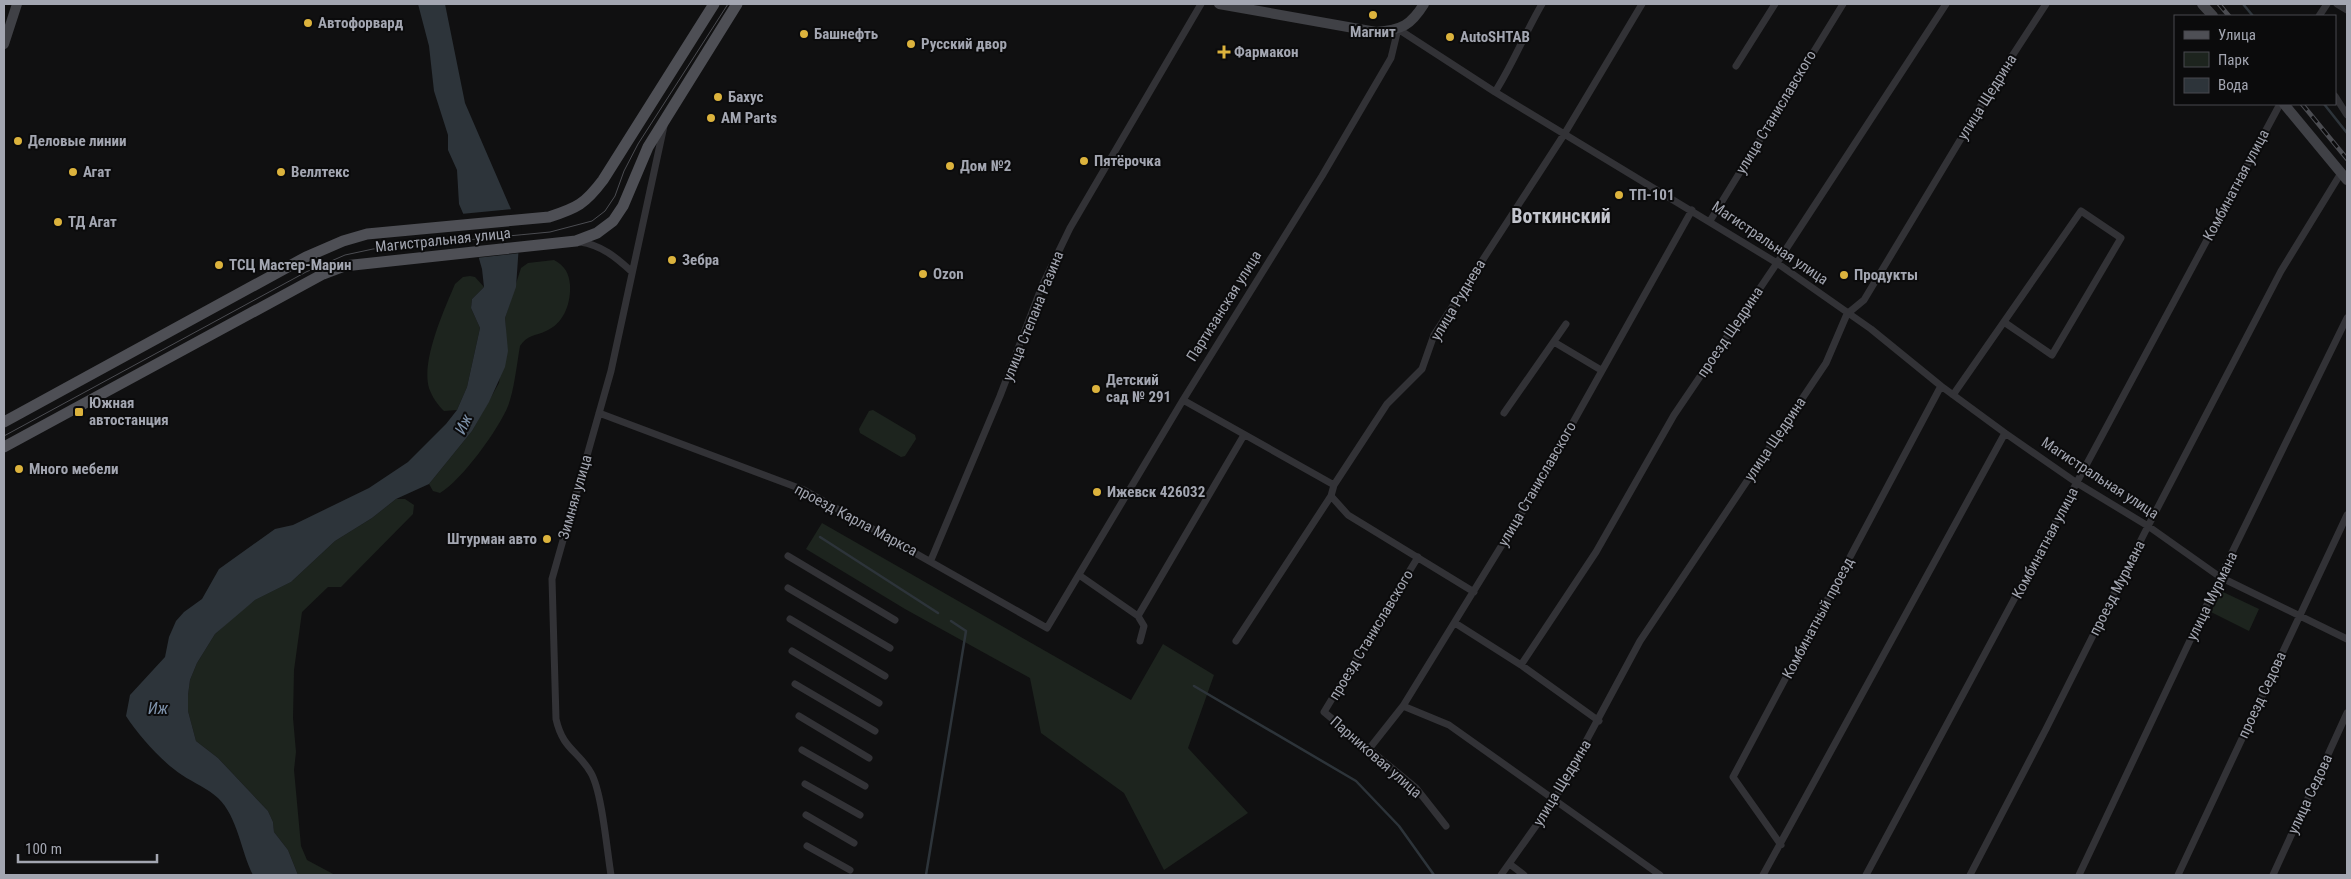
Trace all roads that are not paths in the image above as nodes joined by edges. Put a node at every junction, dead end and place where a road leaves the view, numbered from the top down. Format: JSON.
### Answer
{"nodes":[{"id":1,"x":17,"y":4,"type":"edge"},
{"id":2,"x":714,"y":4,"type":"edge"},
{"id":3,"x":737,"y":4,"type":"edge"},
{"id":4,"x":1201,"y":4,"type":"edge"},
{"id":5,"x":1219,"y":4,"type":"edge"},
{"id":6,"x":1424,"y":4,"type":"edge"},
{"id":7,"x":1542,"y":4,"type":"edge"},
{"id":8,"x":1642,"y":4,"type":"edge"},
{"id":9,"x":1775,"y":4,"type":"edge"},
{"id":10,"x":1946,"y":4,"type":"edge"},
{"id":11,"x":2046,"y":4,"type":"edge"},
{"id":12,"x":2202,"y":4,"type":"edge"},
{"id":13,"x":2327,"y":4,"type":"edge"},
{"id":14,"x":2337,"y":4,"type":"edge"},
{"id":15,"x":1840,"y":5,"type":"edge"},
{"id":16,"x":2347,"y":10,"type":"edge"},
{"id":17,"x":2212,"y":15,"type":"edge"},
{"id":18,"x":2321,"y":15,"type":"edge"},
{"id":19,"x":1398,"y":29,"type":"junction"},
{"id":20,"x":4,"y":44,"type":"edge"},
{"id":21,"x":1736,"y":66,"type":"dead end"},
{"id":22,"x":1495,"y":92,"type":"junction"},
{"id":23,"x":2336,"y":98,"type":"edge"},
{"id":24,"x":2279,"y":105,"type":"edge"},
{"id":25,"x":2285,"y":105,"type":"edge"},
{"id":26,"x":667,"y":114,"type":"junction"},
{"id":27,"x":2347,"y":115,"type":"edge"},
{"id":28,"x":1565,"y":133,"type":"junction"},
{"id":29,"x":2344,"y":176,"type":"edge"},
{"id":30,"x":1692,"y":210,"type":"junction"},
{"id":31,"x":1710,"y":221,"type":"junction"},
{"id":32,"x":576,"y":241,"type":"junction"},
{"id":33,"x":1777,"y":263,"type":"junction"},
{"id":34,"x":632,"y":272,"type":"junction"},
{"id":35,"x":1847,"y":314,"type":"junction"},
{"id":36,"x":2347,"y":318,"type":"edge"},
{"id":37,"x":2004,"y":322,"type":"junction"},
{"id":38,"x":1566,"y":324,"type":"dead end"},
{"id":39,"x":1554,"y":342,"type":"junction"},
{"id":40,"x":1601,"y":370,"type":"junction"},
{"id":41,"x":1941,"y":386,"type":"junction"},
{"id":42,"x":1953,"y":395,"type":"junction"},
{"id":43,"x":1183,"y":400,"type":"junction"},
{"id":44,"x":599,"y":413,"type":"junction"},
{"id":45,"x":1504,"y":413,"type":"dead end"},
{"id":46,"x":4,"y":422,"type":"edge"},
{"id":47,"x":2005,"y":433,"type":"junction"},
{"id":48,"x":1244,"y":435,"type":"junction"},
{"id":49,"x":4,"y":446,"type":"edge"},
{"id":50,"x":2077,"y":483,"type":"junction"},
{"id":51,"x":1334,"y":485,"type":"junction"},
{"id":52,"x":1331,"y":496,"type":"junction"},
{"id":53,"x":2347,"y":515,"type":"edge"},
{"id":54,"x":2148,"y":526,"type":"junction"},
{"id":55,"x":788,"y":556,"type":"dead end"},
{"id":56,"x":1418,"y":557,"type":"junction"},
{"id":57,"x":931,"y":560,"type":"junction"},
{"id":58,"x":1079,"y":575,"type":"junction"},
{"id":59,"x":2220,"y":577,"type":"junction"},
{"id":60,"x":788,"y":588,"type":"dead end"},
{"id":61,"x":1474,"y":592,"type":"junction"},
{"id":62,"x":2300,"y":614,"type":"junction"},
{"id":63,"x":1138,"y":616,"type":"junction"},
{"id":64,"x":790,"y":619,"type":"dead end"},
{"id":65,"x":895,"y":620,"type":"dead end"},
{"id":66,"x":1455,"y":623,"type":"junction"},
{"id":67,"x":1047,"y":628,"type":"joint"},
{"id":68,"x":2347,"y":639,"type":"edge"},
{"id":69,"x":1140,"y":641,"type":"dead end"},
{"id":70,"x":1236,"y":641,"type":"dead end"},
{"id":71,"x":890,"y":648,"type":"dead end"},
{"id":72,"x":792,"y":651,"type":"dead end"},
{"id":73,"x":1521,"y":665,"type":"junction"},
{"id":74,"x":885,"y":676,"type":"dead end"},
{"id":75,"x":795,"y":684,"type":"dead end"},
{"id":76,"x":879,"y":703,"type":"dead end"},
{"id":77,"x":1403,"y":706,"type":"junction"},
{"id":78,"x":1324,"y":712,"type":"joint"},
{"id":79,"x":2347,"y":712,"type":"edge"},
{"id":80,"x":798,"y":716,"type":"dead end"},
{"id":81,"x":1599,"y":721,"type":"junction"},
{"id":82,"x":874,"y":731,"type":"dead end"},
{"id":83,"x":1370,"y":749,"type":"junction"},
{"id":84,"x":802,"y":750,"type":"dead end"},
{"id":85,"x":869,"y":758,"type":"dead end"},
{"id":86,"x":805,"y":784,"type":"dead end"},
{"id":87,"x":865,"y":786,"type":"dead end"},
{"id":88,"x":1555,"y":799,"type":"junction"},
{"id":89,"x":806,"y":815,"type":"dead end"},
{"id":90,"x":860,"y":815,"type":"dead end"},
{"id":91,"x":1446,"y":826,"type":"dead end"},
{"id":92,"x":854,"y":843,"type":"dead end"},
{"id":93,"x":1780,"y":845,"type":"junction"},
{"id":94,"x":807,"y":846,"type":"dead end"},
{"id":95,"x":1510,"y":865,"type":"junction"},
{"id":96,"x":850,"y":870,"type":"dead end"},
{"id":97,"x":611,"y":875,"type":"edge"},
{"id":98,"x":1502,"y":875,"type":"edge"},
{"id":99,"x":1524,"y":875,"type":"edge"},
{"id":100,"x":1660,"y":875,"type":"edge"},
{"id":101,"x":1763,"y":875,"type":"edge"},
{"id":102,"x":1866,"y":875,"type":"edge"},
{"id":103,"x":1970,"y":875,"type":"edge"},
{"id":104,"x":2079,"y":875,"type":"edge"},
{"id":105,"x":2178,"y":875,"type":"edge"},
{"id":106,"x":2273,"y":875,"type":"edge"}],
"edges":[{"from":1,"to":20,"type":"street"},
{"from":2,"to":46,"type":"main road","name":"Магистральная улица"},
{"from":3,"to":26,"type":"main road","name":"Магистральная улица"},
{"from":4,"to":57,"type":"street","name":"улица Степана Разина"},
{"from":5,"to":19,"type":"street"},
{"from":6,"to":19,"type":"street"},
{"from":7,"to":22,"type":"street"},
{"from":8,"to":28,"type":"street","name":"улица Руднева"},
{"from":9,"to":21,"type":"street"},
{"from":10,"to":33,"type":"street","name":"проезд Щедрина"},
{"from":11,"to":35,"type":"street","name":"улица Щедрина"},
{"from":12,"to":17,"type":"street"},
{"from":13,"to":18,"type":"street"},
{"from":14,"to":16,"type":"street"},
{"from":15,"to":31,"type":"street","name":"улица Станиславского"},
{"from":19,"to":22,"type":"street","name":"Магистральная улица"},
{"from":19,"to":43,"type":"street","name":"Партизанская улица"},
{"from":22,"to":28,"type":"street","name":"Магистральная улица"},
{"from":23,"to":27,"type":"street"},
{"from":24,"to":50,"type":"street","name":"Комбинатная улица"},
{"from":25,"to":29,"type":"street"},
{"from":26,"to":32,"type":"main road","name":"Магистральная улица"},
{"from":26,"to":34,"type":"street","name":"Зимняя улица"},
{"from":28,"to":30,"type":"street","name":"Магистральная улица"},
{"from":28,"to":51,"type":"street","name":"улица Руднева"},
{"from":29,"to":54,"type":"street","name":"проезд Мурмана"},
{"from":30,"to":31,"type":"street","name":"Магистральная улица"},
{"from":30,"to":40,"type":"street","name":"улица Станиславского"},
{"from":31,"to":33,"type":"street","name":"Магистральная улица"},
{"from":32,"to":34,"type":"street"},
{"from":32,"to":49,"type":"main road","name":"Магистральная улица"},
{"from":33,"to":35,"type":"street","name":"Магистральная улица"},
{"from":33,"to":73,"type":"street","name":"проезд Щедрина"},
{"from":34,"to":44,"type":"street","name":"Зимняя улица"},
{"from":35,"to":41,"type":"street","name":"Магистральная улица"},
{"from":35,"to":81,"type":"street","name":"улица Щедрина"},
{"from":36,"to":59,"type":"street","name":"улица Мурмана"},
{"from":37,"to":37,"type":"street"},
{"from":37,"to":42,"type":"street"},
{"from":38,"to":39,"type":"street"},
{"from":39,"to":40,"type":"street"},
{"from":39,"to":45,"type":"street"},
{"from":40,"to":61,"type":"street","name":"улица Станиславского"},
{"from":41,"to":42,"type":"street","name":"Магистральная улица"},
{"from":41,"to":93,"type":"street","name":"Комбинатный проезд"},
{"from":42,"to":47,"type":"street","name":"Магистральная улица"},
{"from":43,"to":48,"type":"street"},
{"from":43,"to":58,"type":"street","name":"Партизанская улица"},
{"from":44,"to":57,"type":"street","name":"проезд Карла Маркса"},
{"from":44,"to":97,"type":"street","name":"Зимняя улица"},
{"from":47,"to":50,"type":"street","name":"Магистральная улица"},
{"from":47,"to":93,"type":"street"},
{"from":48,"to":51,"type":"street"},
{"from":48,"to":63,"type":"street"},
{"from":50,"to":54,"type":"street","name":"Магистральная улица"},
{"from":50,"to":102,"type":"street","name":"Комбинатная улица"},
{"from":51,"to":52,"type":"street","name":"улица Руднева"},
{"from":52,"to":56,"type":"street","name":"проезд Станиславского"},
{"from":52,"to":70,"type":"street","name":"улица Руднева"},
{"from":53,"to":62,"type":"street","name":"проезд Седова"},
{"from":54,"to":59,"type":"street","name":"Магистральная улица"},
{"from":54,"to":103,"type":"street","name":"проезд Мурмана"},
{"from":55,"to":65,"type":"street"},
{"from":56,"to":61,"type":"street","name":"проезд Станиславского"},
{"from":56,"to":78,"type":"street","name":"проезд Станиславского"},
{"from":57,"to":67,"type":"street","name":"проезд Карла Маркса"},
{"from":58,"to":63,"type":"street"},
{"from":58,"to":67,"type":"street","name":"Партизанская улица"},
{"from":59,"to":62,"type":"street","name":"Магистральная улица"},
{"from":59,"to":104,"type":"street","name":"улица Мурмана"},
{"from":60,"to":71,"type":"street"},
{"from":61,"to":66,"type":"street","name":"улица Станиславского"},
{"from":62,"to":68,"type":"street","name":"Магистральная улица"},
{"from":62,"to":105,"type":"street","name":"проезд Седова"},
{"from":63,"to":69,"type":"street"},
{"from":64,"to":74,"type":"street"},
{"from":66,"to":73,"type":"street"},
{"from":66,"to":77,"type":"street","name":"улица Станиславского"},
{"from":72,"to":76,"type":"street"},
{"from":73,"to":81,"type":"street"},
{"from":75,"to":82,"type":"street"},
{"from":77,"to":83,"type":"street","name":"улица Станиславского"},
{"from":77,"to":88,"type":"street"},
{"from":78,"to":83,"type":"street","name":"Парниковая улица"},
{"from":79,"to":106,"type":"street","name":"улица Седова"},
{"from":80,"to":85,"type":"street"},
{"from":81,"to":88,"type":"street","name":"улица Щедрина"},
{"from":83,"to":91,"type":"street","name":"Парниковая улица"},
{"from":84,"to":87,"type":"street"},
{"from":86,"to":90,"type":"street"},
{"from":88,"to":95,"type":"street","name":"улица Щедрина"},
{"from":88,"to":100,"type":"street"},
{"from":89,"to":92,"type":"street"},
{"from":93,"to":101,"type":"street"},
{"from":94,"to":96,"type":"street"},
{"from":95,"to":98,"type":"street","name":"улица Щедрина"},
{"from":95,"to":99,"type":"street"}]}
